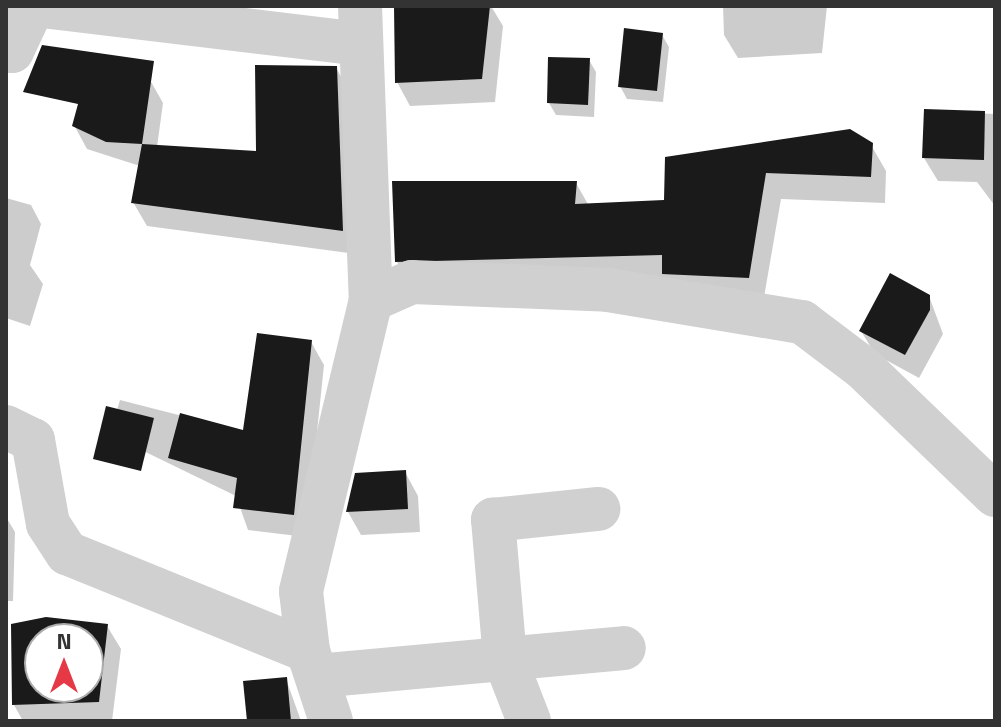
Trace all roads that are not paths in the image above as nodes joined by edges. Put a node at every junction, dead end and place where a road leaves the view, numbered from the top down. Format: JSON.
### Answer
{"nodes":[{"id":1,"x":33,"y":6,"type":"edge"},
{"id":2,"x":42,"y":6,"type":"edge"},
{"id":3,"x":361,"y":25,"type":"edge"},
{"id":4,"x":6,"y":50,"type":"edge"},
{"id":5,"x":371,"y":300,"type":"junction"},
{"id":6,"x":6,"y":427,"type":"edge"},
{"id":7,"x":995,"y":495,"type":"edge"},
{"id":8,"x":598,"y":509,"type":"dead end"},
{"id":9,"x":624,"y":648,"type":"dead end"},
{"id":10,"x":505,"y":659,"type":"junction"},
{"id":11,"x":313,"y":664,"type":"junction"},
{"id":12,"x":331,"y":721,"type":"edge"},
{"id":13,"x":529,"y":721,"type":"edge"}],
"edges":[{"from":1,"to":4,"type":"street"},
{"from":2,"to":3,"type":"street"},
{"from":3,"to":5,"type":"street"},
{"from":5,"to":7,"type":"street"},
{"from":5,"to":11,"type":"street"},
{"from":6,"to":11,"type":"street"},
{"from":8,"to":10,"type":"street"},
{"from":9,"to":10,"type":"street"},
{"from":10,"to":11,"type":"street"},
{"from":10,"to":13,"type":"street"},
{"from":11,"to":12,"type":"street"}]}
